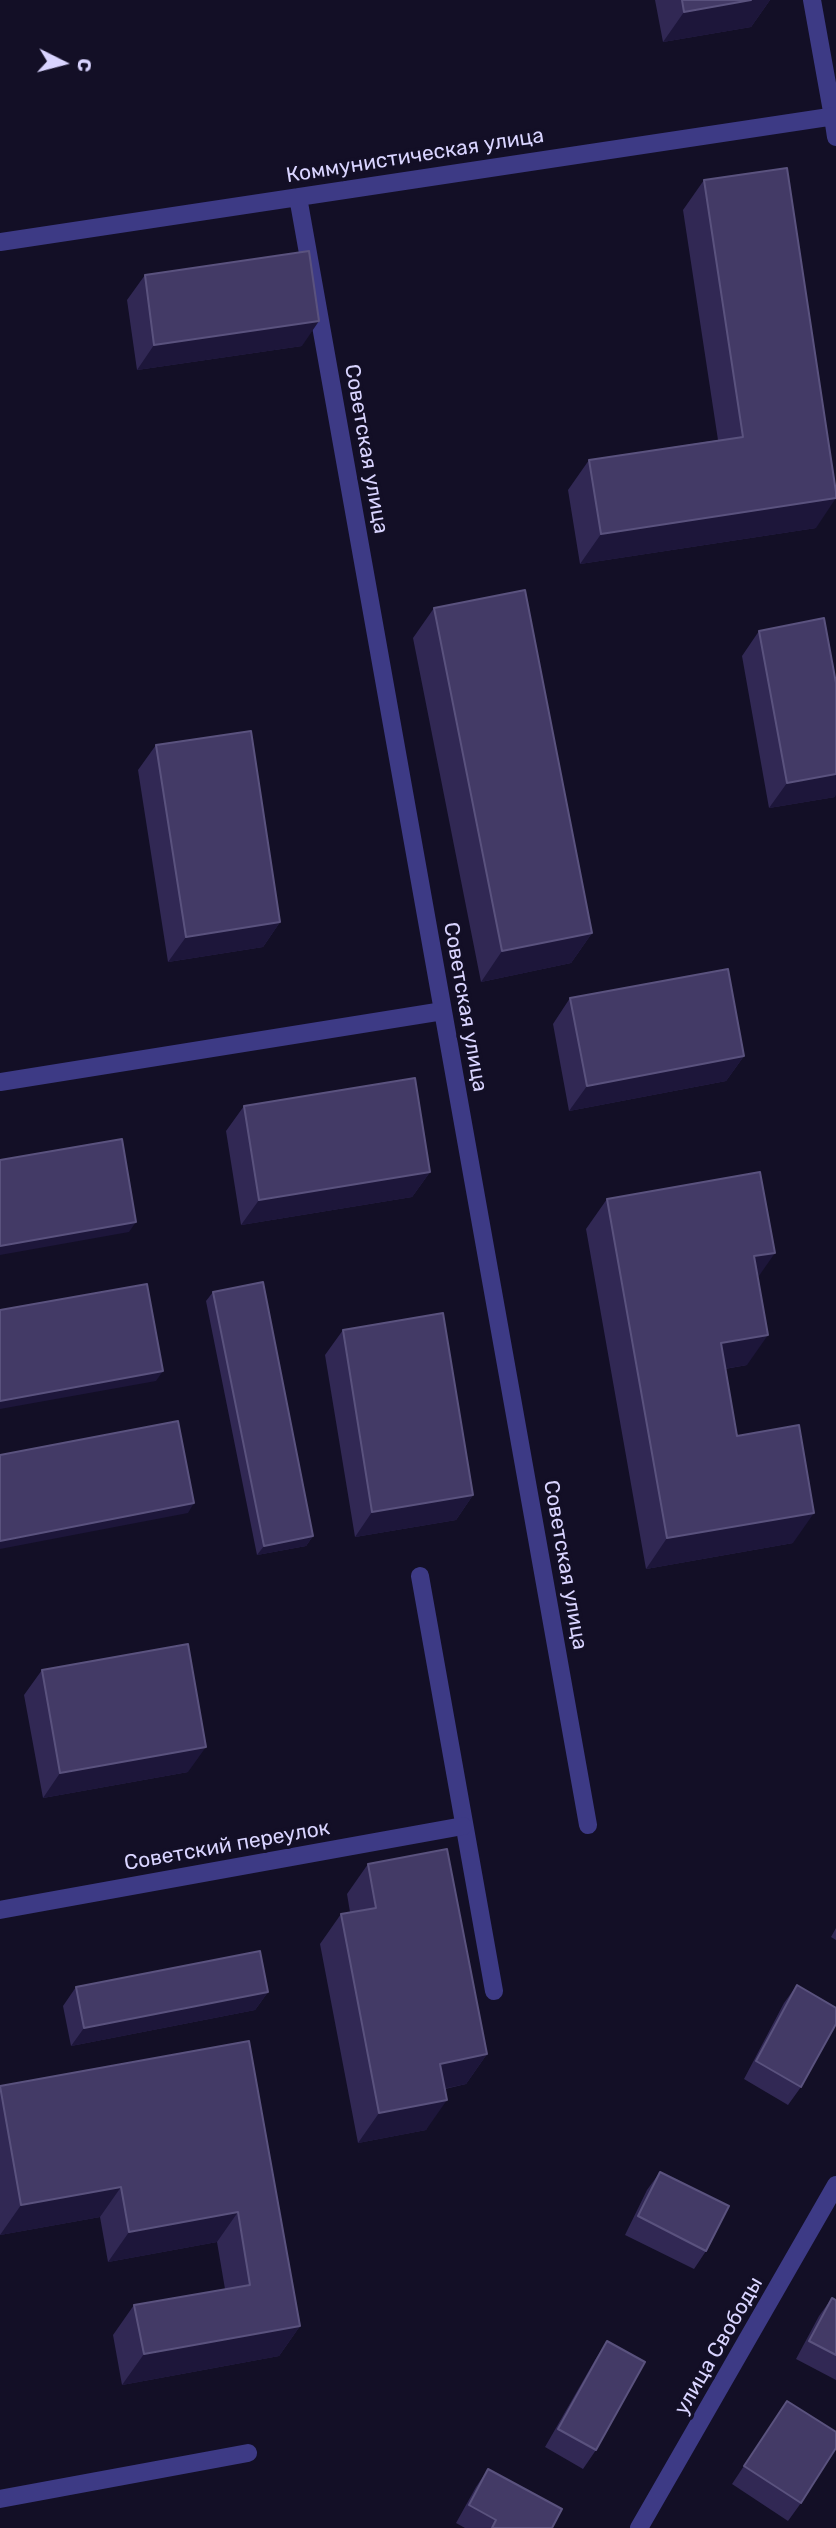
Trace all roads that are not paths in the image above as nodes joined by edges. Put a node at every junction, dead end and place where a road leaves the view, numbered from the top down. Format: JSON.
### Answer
{"nodes":[{"id":1,"x":812,"y":0,"type":"edge"},
{"id":2,"x":834,"y":116,"type":"edge"},
{"id":3,"x":836,"y":137,"type":"edge"},
{"id":4,"x":298,"y":197,"type":"junction"},
{"id":5,"x":0,"y":242,"type":"edge"},
{"id":6,"x":443,"y":1011,"type":"junction"},
{"id":7,"x":0,"y":1082,"type":"edge"},
{"id":8,"x":420,"y":1576,"type":"dead end"},
{"id":9,"x":588,"y":1825,"type":"dead end"},
{"id":10,"x":463,"y":1826,"type":"junction"},
{"id":11,"x":0,"y":1910,"type":"edge"},
{"id":12,"x":494,"y":1991,"type":"dead end"},
{"id":13,"x":836,"y":2185,"type":"edge"},
{"id":14,"x":248,"y":2453,"type":"dead end"},
{"id":15,"x":0,"y":2499,"type":"edge"},
{"id":16,"x":639,"y":2528,"type":"edge"}],
"edges":[{"from":1,"to":2,"type":"street"},
{"from":2,"to":3,"type":"street"},
{"from":2,"to":4,"type":"street","name":"Коммунистическая улица"},
{"from":4,"to":5,"type":"street","name":"Коммунистическая улица"},
{"from":4,"to":6,"type":"street","name":"Советская улица"},
{"from":6,"to":7,"type":"street"},
{"from":6,"to":9,"type":"street","name":"Советская улица"},
{"from":8,"to":10,"type":"street"},
{"from":10,"to":11,"type":"street","name":"Советский переулок"},
{"from":10,"to":12,"type":"street"},
{"from":13,"to":16,"type":"street","name":"улица Свободы"},
{"from":14,"to":15,"type":"street"}]}
